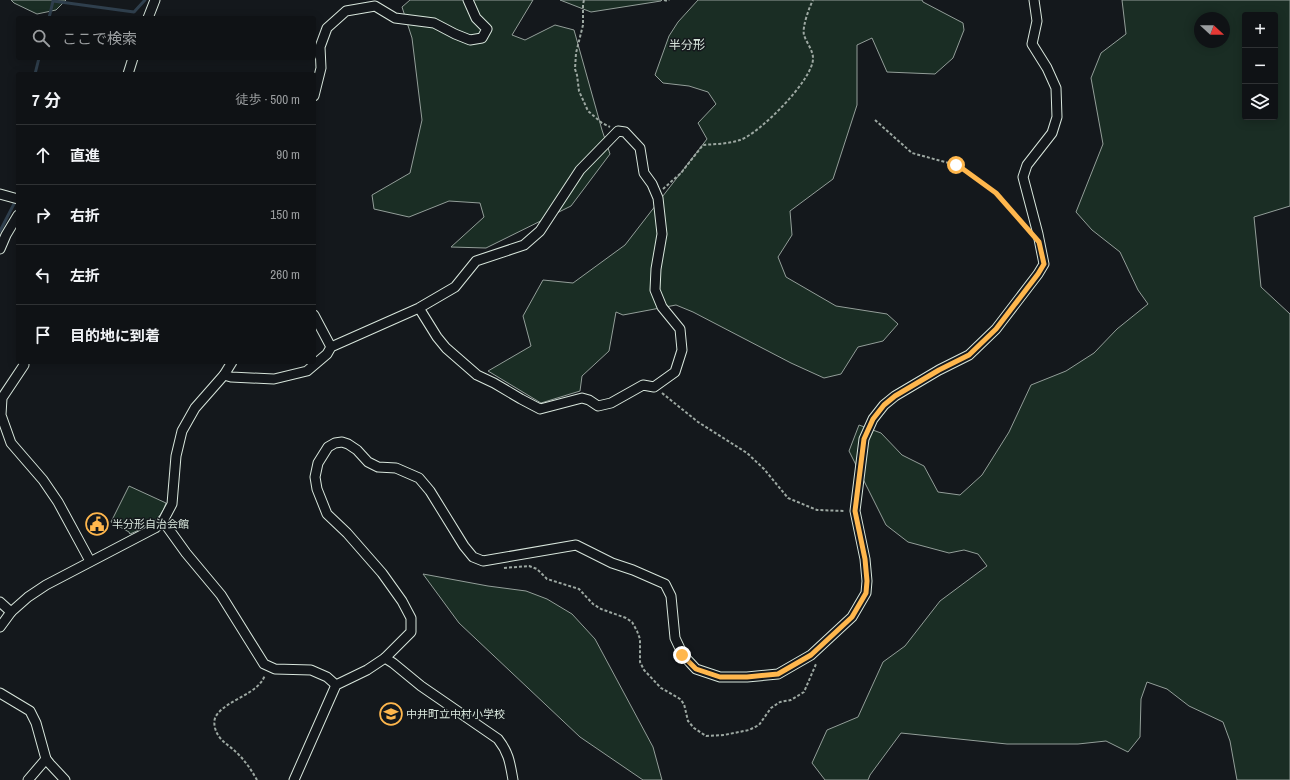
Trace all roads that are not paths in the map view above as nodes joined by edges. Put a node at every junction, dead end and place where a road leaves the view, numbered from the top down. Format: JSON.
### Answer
{"nodes":[{"id":1,"x":155,"y":0,"type":"edge"},
{"id":2,"x":468,"y":0,"type":"edge"},
{"id":3,"x":1034,"y":0,"type":"edge"},
{"id":4,"x":149,"y":16,"type":"edge"},
{"id":5,"x":132,"y":60,"type":"edge"},
{"id":6,"x":129,"y":72,"type":"edge"},
{"id":7,"x":316,"y":88,"type":"edge"},
{"id":8,"x":0,"y":194,"type":"edge"},
{"id":9,"x":16,"y":198,"type":"edge"},
{"id":10,"x":16,"y":218,"type":"edge"},
{"id":11,"x":0,"y":249,"type":"edge"},
{"id":12,"x":419,"y":308,"type":"junction"},
{"id":13,"x":316,"y":320,"type":"edge"},
{"id":14,"x":331,"y":347,"type":"junction"},
{"id":15,"x":316,"y":363,"type":"edge"},
{"id":16,"x":24,"y":364,"type":"edge"},
{"id":17,"x":231,"y":364,"type":"edge"},
{"id":18,"x":315,"y":364,"type":"edge"},
{"id":19,"x":224,"y":375,"type":"junction"},
{"id":20,"x":163,"y":521,"type":"junction"},
{"id":21,"x":90,"y":561,"type":"junction"},
{"id":22,"x":0,"y":602,"type":"edge"},
{"id":23,"x":11,"y":612,"type":"junction"},
{"id":24,"x":0,"y":627,"type":"edge"},
{"id":25,"x":385,"y":658,"type":"junction"},
{"id":26,"x":336,"y":685,"type":"junction"},
{"id":27,"x":0,"y":693,"type":"edge"},
{"id":28,"x":46,"y":759,"type":"junction"},
{"id":29,"x":28,"y":780,"type":"edge"},
{"id":30,"x":65,"y":780,"type":"edge"},
{"id":31,"x":294,"y":780,"type":"edge"},
{"id":32,"x":513,"y":780,"type":"edge"}],
"edges":[{"from":1,"to":4,"type":"street"},
{"from":2,"to":7,"type":"street"},
{"from":3,"to":25,"type":"street"},
{"from":5,"to":6,"type":"street"},
{"from":8,"to":9,"type":"street"},
{"from":10,"to":11,"type":"street"},
{"from":12,"to":12,"type":"street"},
{"from":12,"to":14,"type":"street"},
{"from":13,"to":14,"type":"street"},
{"from":14,"to":15,"type":"street"},
{"from":16,"to":21,"type":"street"},
{"from":17,"to":19,"type":"street"},
{"from":18,"to":19,"type":"street"},
{"from":19,"to":20,"type":"street"},
{"from":20,"to":21,"type":"street"},
{"from":20,"to":26,"type":"street"},
{"from":21,"to":23,"type":"street"},
{"from":22,"to":23,"type":"street"},
{"from":23,"to":24,"type":"street"},
{"from":25,"to":26,"type":"street"},
{"from":25,"to":32,"type":"street"},
{"from":26,"to":31,"type":"street"},
{"from":27,"to":28,"type":"street"},
{"from":28,"to":29,"type":"street"},
{"from":28,"to":30,"type":"street"}]}
